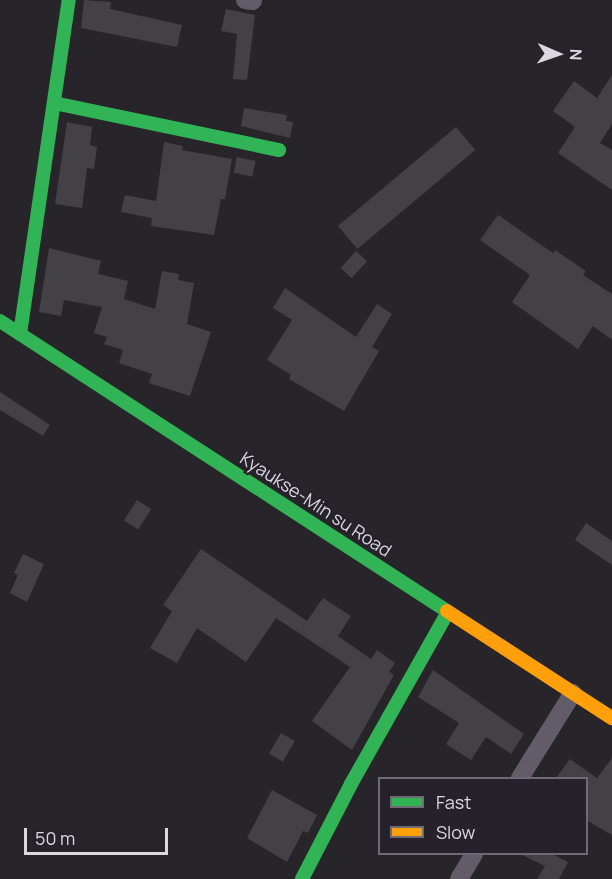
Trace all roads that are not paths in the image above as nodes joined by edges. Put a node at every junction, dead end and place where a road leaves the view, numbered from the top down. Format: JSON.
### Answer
{"nodes":[{"id":1,"x":69,"y":0,"type":"edge"},
{"id":2,"x":54,"y":104,"type":"junction"},
{"id":3,"x":279,"y":150,"type":"dead end"},
{"id":4,"x":0,"y":321,"type":"edge"},
{"id":5,"x":20,"y":334,"type":"junction"},
{"id":6,"x":448,"y":612,"type":"junction"},
{"id":7,"x":573,"y":693,"type":"junction"},
{"id":8,"x":612,"y":718,"type":"edge"},
{"id":9,"x":521,"y":777,"type":"edge"},
{"id":10,"x":473,"y":855,"type":"edge"},
{"id":11,"x":302,"y":879,"type":"edge"},
{"id":12,"x":459,"y":879,"type":"edge"}],
"edges":[{"from":1,"to":2,"type":"street"},
{"from":2,"to":3,"type":"street"},
{"from":2,"to":5,"type":"street"},
{"from":4,"to":5,"type":"street","name":"Kyaukse-Min su Road"},
{"from":5,"to":6,"type":"street","name":"Kyaukse-Min su Road"},
{"from":6,"to":7,"type":"street","name":"Kyaukse-Min su Road"},
{"from":6,"to":11,"type":"street"},
{"from":7,"to":8,"type":"street","name":"Kyaukse-Min su Road"},
{"from":7,"to":9,"type":"street"},
{"from":10,"to":12,"type":"street"}]}
